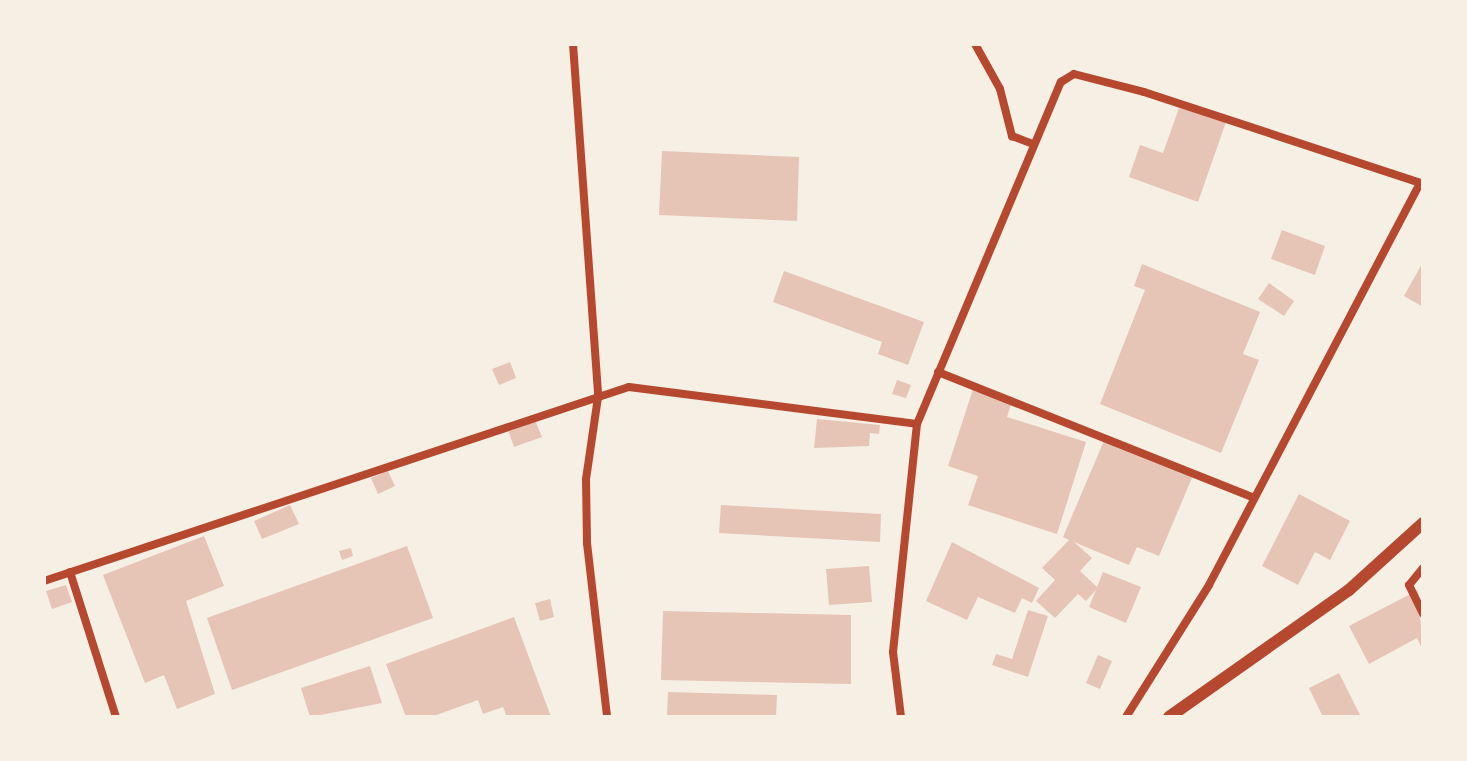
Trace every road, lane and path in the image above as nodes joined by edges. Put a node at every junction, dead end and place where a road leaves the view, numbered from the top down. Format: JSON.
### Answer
{"nodes":[{"id":1,"x":573,"y":44,"type":"edge"},
{"id":2,"x":975,"y":44,"type":"edge"},
{"id":3,"x":1033,"y":144,"type":"junction"},
{"id":4,"x":1421,"y":184,"type":"edge"},
{"id":5,"x":938,"y":372,"type":"junction"},
{"id":6,"x":598,"y":397,"type":"junction"},
{"id":7,"x":917,"y":424,"type":"junction"},
{"id":8,"x":1254,"y":498,"type":"junction"},
{"id":9,"x":1423,"y":523,"type":"edge"},
{"id":10,"x":1423,"y":568,"type":"edge"},
{"id":11,"x":70,"y":572,"type":"junction"},
{"id":12,"x":44,"y":581,"type":"edge"},
{"id":13,"x":1423,"y":614,"type":"edge"},
{"id":14,"x":116,"y":717,"type":"edge"},
{"id":15,"x":607,"y":717,"type":"edge"},
{"id":16,"x":901,"y":717,"type":"edge"},
{"id":17,"x":1126,"y":717,"type":"edge"},
{"id":18,"x":1169,"y":717,"type":"edge"}],
"edges":[{"from":1,"to":6,"type":"street"},
{"from":2,"to":3,"type":"street"},
{"from":3,"to":4,"type":"street"},
{"from":3,"to":5,"type":"street"},
{"from":4,"to":8,"type":"street"},
{"from":5,"to":7,"type":"street"},
{"from":5,"to":8,"type":"street"},
{"from":6,"to":7,"type":"street"},
{"from":6,"to":11,"type":"street"},
{"from":6,"to":15,"type":"street"},
{"from":7,"to":16,"type":"street"},
{"from":8,"to":17,"type":"street"},
{"from":9,"to":18,"type":"main road"},
{"from":10,"to":13,"type":"street"},
{"from":11,"to":12,"type":"street"},
{"from":11,"to":14,"type":"street"}]}
